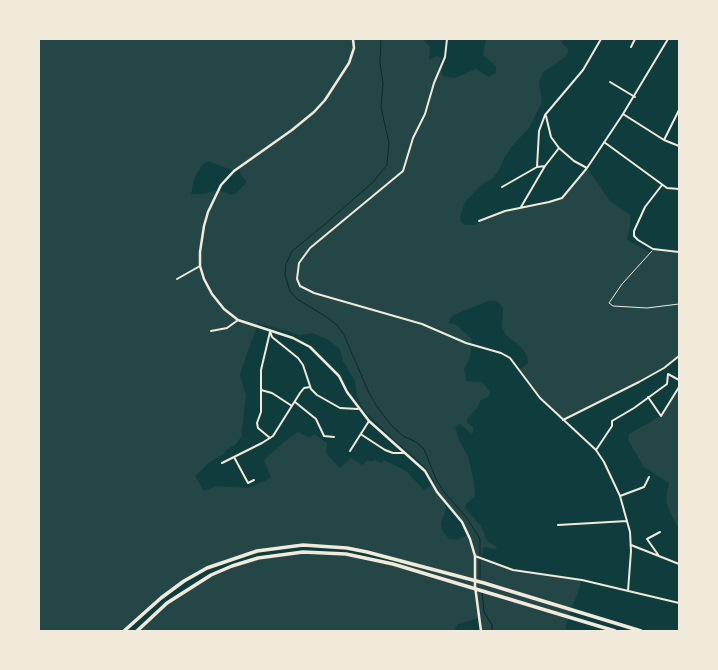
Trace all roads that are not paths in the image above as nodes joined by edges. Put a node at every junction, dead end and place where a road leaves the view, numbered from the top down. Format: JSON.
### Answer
{"nodes":[{"id":1,"x":353,"y":39,"type":"edge"},
{"id":2,"x":447,"y":39,"type":"edge"},
{"id":3,"x":601,"y":39,"type":"edge"},
{"id":4,"x":635,"y":39,"type":"edge"},
{"id":5,"x":668,"y":39,"type":"edge"},
{"id":6,"x":631,"y":47,"type":"dead end"},
{"id":7,"x":610,"y":82,"type":"dead end"},
{"id":8,"x":634,"y":97,"type":"junction"},
{"id":9,"x":679,"y":110,"type":"edge"},
{"id":10,"x":623,"y":114,"type":"junction"},
{"id":11,"x":545,"y":115,"type":"junction"},
{"id":12,"x":664,"y":140,"type":"junction"},
{"id":13,"x":604,"y":142,"type":"junction"},
{"id":14,"x":679,"y":146,"type":"edge"},
{"id":15,"x":558,"y":148,"type":"junction"},
{"id":16,"x":545,"y":166,"type":"junction"},
{"id":17,"x":537,"y":167,"type":"junction"},
{"id":18,"x":587,"y":168,"type":"junction"},
{"id":19,"x":662,"y":185,"type":"junction"},
{"id":20,"x":502,"y":187,"type":"dead end"},
{"id":21,"x":679,"y":189,"type":"edge"},
{"id":22,"x":521,"y":207,"type":"junction"},
{"id":23,"x":479,"y":221,"type":"dead end"},
{"id":24,"x":679,"y":252,"type":"edge"},
{"id":25,"x":200,"y":266,"type":"junction"},
{"id":26,"x":177,"y":279,"type":"dead end"},
{"id":27,"x":238,"y":320,"type":"junction"},
{"id":28,"x":211,"y":331,"type":"dead end"},
{"id":29,"x":270,"y":331,"type":"junction"},
{"id":30,"x":679,"y":356,"type":"edge"},
{"id":31,"x":664,"y":368,"type":"junction"},
{"id":32,"x":668,"y":374,"type":"junction"},
{"id":33,"x":679,"y":380,"type":"edge"},
{"id":34,"x":310,"y":387,"type":"junction"},
{"id":35,"x":679,"y":387,"type":"edge"},
{"id":36,"x":261,"y":390,"type":"junction"},
{"id":37,"x":648,"y":397,"type":"junction"},
{"id":38,"x":295,"y":402,"type":"junction"},
{"id":39,"x":293,"y":406,"type":"junction"},
{"id":40,"x":358,"y":409,"type":"junction"},
{"id":41,"x":563,"y":420,"type":"junction"},
{"id":42,"x":369,"y":421,"type":"junction"},
{"id":43,"x":362,"y":435,"type":"junction"},
{"id":44,"x":334,"y":437,"type":"dead end"},
{"id":45,"x":270,"y":438,"type":"junction"},
{"id":46,"x":596,"y":450,"type":"junction"},
{"id":47,"x":350,"y":451,"type":"dead end"},
{"id":48,"x":403,"y":453,"type":"junction"},
{"id":49,"x":234,"y":457,"type":"junction"},
{"id":50,"x":222,"y":463,"type":"dead end"},
{"id":51,"x":649,"y":477,"type":"dead end"},
{"id":52,"x":254,"y":480,"type":"dead end"},
{"id":53,"x":620,"y":496,"type":"junction"},
{"id":54,"x":627,"y":520,"type":"junction"},
{"id":55,"x":558,"y":524,"type":"dead end"},
{"id":56,"x":660,"y":532,"type":"dead end"},
{"id":57,"x":631,"y":546,"type":"junction"},
{"id":58,"x":475,"y":556,"type":"junction"},
{"id":59,"x":659,"y":556,"type":"junction"},
{"id":60,"x":679,"y":564,"type":"edge"},
{"id":61,"x":628,"y":591,"type":"junction"},
{"id":62,"x":679,"y":604,"type":"edge"},
{"id":63,"x":124,"y":631,"type":"edge"},
{"id":64,"x":136,"y":631,"type":"edge"},
{"id":65,"x":481,"y":631,"type":"edge"},
{"id":66,"x":615,"y":631,"type":"edge"},
{"id":67,"x":641,"y":631,"type":"edge"}],
"edges":[{"from":1,"to":25,"type":"street"},
{"from":2,"to":41,"type":"street"},
{"from":3,"to":11,"type":"street"},
{"from":4,"to":6,"type":"street"},
{"from":5,"to":8,"type":"street"},
{"from":7,"to":8,"type":"street"},
{"from":8,"to":10,"type":"street"},
{"from":9,"to":12,"type":"street"},
{"from":10,"to":12,"type":"street"},
{"from":10,"to":13,"type":"street"},
{"from":11,"to":15,"type":"street"},
{"from":11,"to":17,"type":"street"},
{"from":12,"to":14,"type":"street"},
{"from":13,"to":18,"type":"street"},
{"from":13,"to":19,"type":"street"},
{"from":15,"to":16,"type":"street"},
{"from":15,"to":18,"type":"street"},
{"from":16,"to":17,"type":"street"},
{"from":16,"to":22,"type":"street"},
{"from":17,"to":20,"type":"street"},
{"from":18,"to":22,"type":"street"},
{"from":19,"to":21,"type":"street"},
{"from":19,"to":24,"type":"street"},
{"from":22,"to":23,"type":"street"},
{"from":25,"to":26,"type":"street"},
{"from":25,"to":27,"type":"street"},
{"from":27,"to":28,"type":"street"},
{"from":27,"to":29,"type":"street"},
{"from":29,"to":34,"type":"street"},
{"from":29,"to":36,"type":"street"},
{"from":29,"to":40,"type":"street"},
{"from":30,"to":31,"type":"street"},
{"from":31,"to":32,"type":"street"},
{"from":31,"to":41,"type":"street"},
{"from":32,"to":33,"type":"street"},
{"from":32,"to":37,"type":"street"},
{"from":34,"to":38,"type":"street"},
{"from":34,"to":40,"type":"street"},
{"from":35,"to":37,"type":"street"},
{"from":36,"to":39,"type":"street"},
{"from":36,"to":45,"type":"street"},
{"from":37,"to":46,"type":"street"},
{"from":38,"to":39,"type":"street"},
{"from":38,"to":44,"type":"street"},
{"from":39,"to":45,"type":"street"},
{"from":40,"to":42,"type":"street"},
{"from":41,"to":46,"type":"street"},
{"from":42,"to":43,"type":"street"},
{"from":42,"to":48,"type":"street"},
{"from":43,"to":47,"type":"street"},
{"from":43,"to":48,"type":"street"},
{"from":45,"to":49,"type":"street"},
{"from":46,"to":53,"type":"street"},
{"from":48,"to":58,"type":"street"},
{"from":49,"to":50,"type":"street"},
{"from":49,"to":52,"type":"street"},
{"from":51,"to":53,"type":"street"},
{"from":53,"to":54,"type":"street"},
{"from":54,"to":55,"type":"street"},
{"from":54,"to":57,"type":"street"},
{"from":56,"to":59,"type":"street"},
{"from":57,"to":59,"type":"street"},
{"from":57,"to":61,"type":"street"},
{"from":58,"to":61,"type":"street"},
{"from":58,"to":65,"type":"street"},
{"from":59,"to":60,"type":"street"},
{"from":61,"to":62,"type":"street"},
{"from":63,"to":67,"type":"main road"},
{"from":64,"to":66,"type":"main road"}]}
